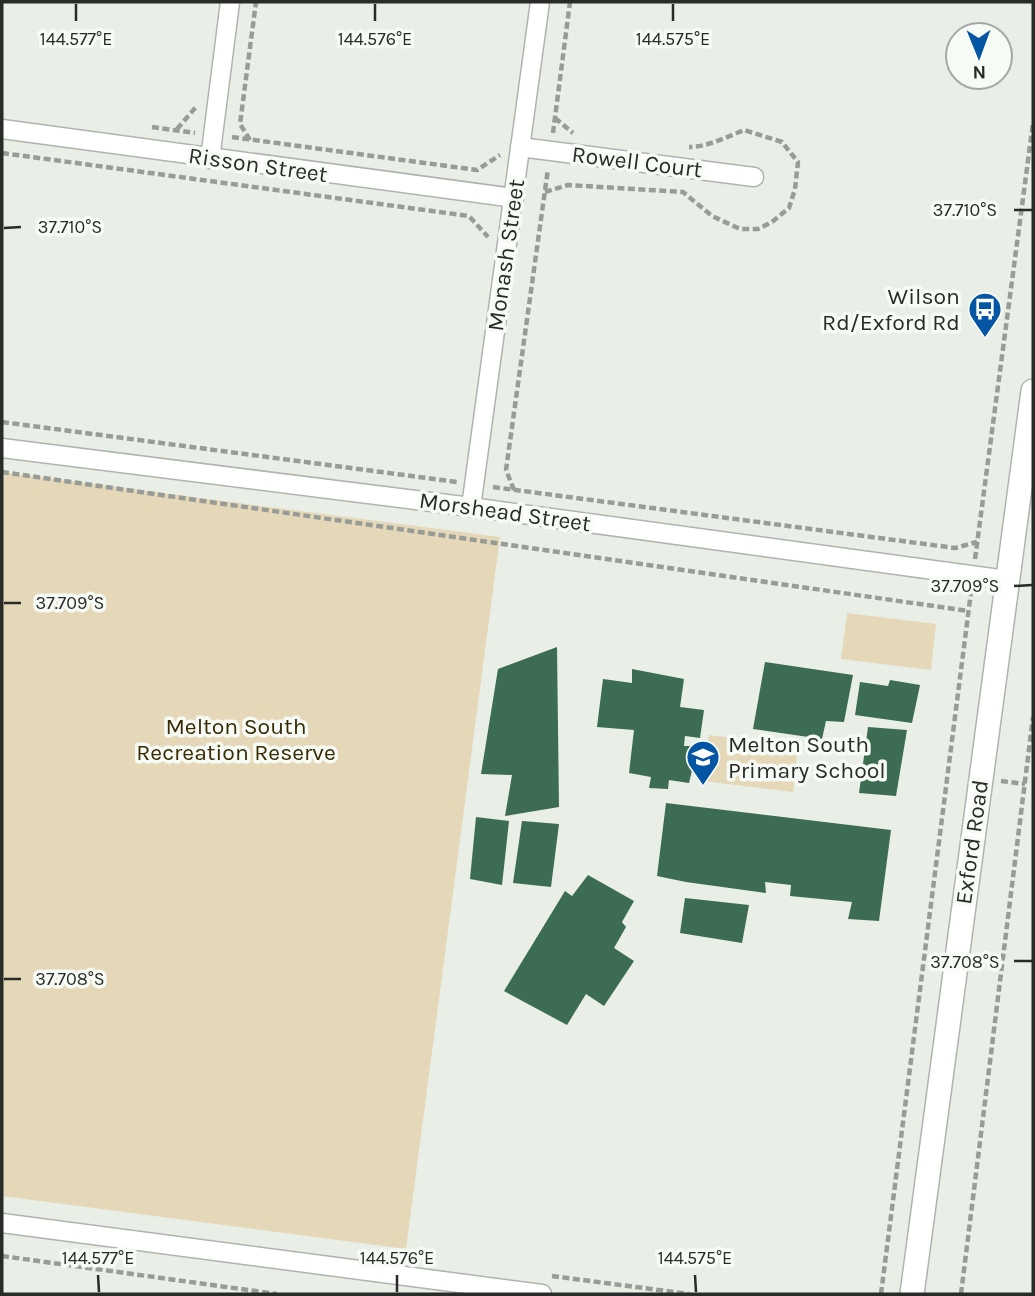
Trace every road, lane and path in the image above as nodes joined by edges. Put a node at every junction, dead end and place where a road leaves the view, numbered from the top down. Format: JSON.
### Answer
{"nodes":[{"id":1,"x":230,"y":2,"type":"edge"},
{"id":2,"x":256,"y":2,"type":"edge"},
{"id":3,"x":540,"y":2,"type":"edge"},
{"id":4,"x":570,"y":2,"type":"edge"},
{"id":5,"x":1033,"y":123,"type":"edge"},
{"id":6,"x":149,"y":126,"type":"dead end"},
{"id":7,"x":2,"y":129,"type":"edge"},
{"id":8,"x":213,"y":135,"type":"junction"},
{"id":9,"x":250,"y":140,"type":"junction"},
{"id":10,"x":511,"y":150,"type":"junction"},
{"id":11,"x":551,"y":151,"type":"junction"},
{"id":12,"x":2,"y":153,"type":"edge"},
{"id":13,"x":210,"y":159,"type":"junction"},
{"id":14,"x":754,"y":177,"type":"dead end"},
{"id":15,"x":514,"y":198,"type":"junction"},
{"id":16,"x":490,"y":240,"type":"dead end"},
{"id":17,"x":1033,"y":391,"type":"edge"},
{"id":18,"x":2,"y":448,"type":"edge"},
{"id":19,"x":458,"y":468,"type":"dead end"},
{"id":20,"x":2,"y":472,"type":"edge"},
{"id":21,"x":456,"y":482,"type":"dead end"},
{"id":22,"x":514,"y":490,"type":"dead end"},
{"id":23,"x":1027,"y":496,"type":"edge"},
{"id":24,"x":471,"y":507,"type":"junction"},
{"id":25,"x":973,"y":575,"type":"junction"},
{"id":26,"x":1007,"y":580,"type":"junction"},
{"id":27,"x":968,"y":611,"type":"junction"},
{"id":28,"x":1033,"y":717,"type":"edge"},
{"id":29,"x":2,"y":1223,"type":"edge"},
{"id":30,"x":2,"y":1256,"type":"edge"},
{"id":31,"x":277,"y":1294,"type":"edge"},
{"id":32,"x":542,"y":1294,"type":"edge"},
{"id":33,"x":881,"y":1294,"type":"edge"},
{"id":34,"x":912,"y":1294,"type":"edge"},
{"id":35,"x":961,"y":1294,"type":"edge"}],
"edges":[{"from":1,"to":8,"type":"street"},
{"from":2,"to":9,"type":"path"},
{"from":3,"to":10,"type":"street","name":"Monash Street"},
{"from":4,"to":11,"type":"path"},
{"from":5,"to":25,"type":"path"},
{"from":6,"to":8,"type":"path"},
{"from":7,"to":13,"type":"street","name":"Risson Street"},
{"from":8,"to":9,"type":"path"},
{"from":8,"to":13,"type":"street"},
{"from":9,"to":10,"type":"path"},
{"from":10,"to":11,"type":"street","name":"Rowell Court"},
{"from":10,"to":15,"type":"street","name":"Monash Street"},
{"from":11,"to":14,"type":"street","name":"Rowell Court"},
{"from":11,"to":22,"type":"path"},
{"from":12,"to":16,"type":"path"},
{"from":13,"to":15,"type":"street","name":"Risson Street"},
{"from":15,"to":24,"type":"street","name":"Monash Street"},
{"from":17,"to":23,"type":"street","name":"Exford Road"},
{"from":18,"to":24,"type":"street","name":"Morshead Street"},
{"from":19,"to":21,"type":"path"},
{"from":20,"to":27,"type":"path"},
{"from":23,"to":26,"type":"street","name":"Exford Road"},
{"from":24,"to":25,"type":"street","name":"Morshead Street"},
{"from":25,"to":26,"type":"street","name":"Morshead Street"},
{"from":25,"to":27,"type":"path"},
{"from":26,"to":34,"type":"street","name":"Exford Road"},
{"from":27,"to":33,"type":"path"},
{"from":28,"to":35,"type":"path"},
{"from":29,"to":32,"type":"street"},
{"from":30,"to":31,"type":"path"}]}
